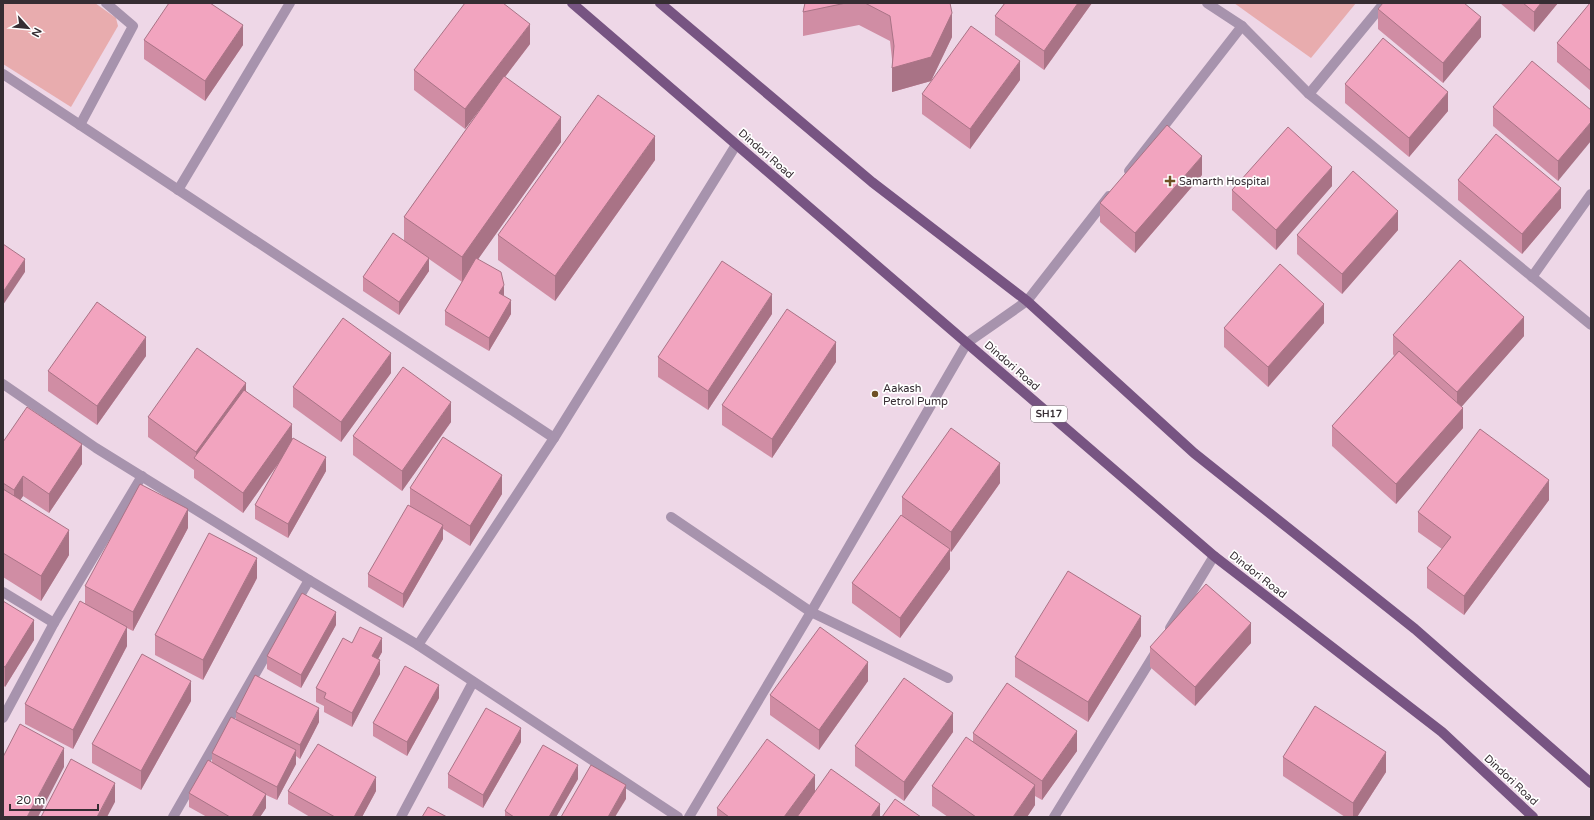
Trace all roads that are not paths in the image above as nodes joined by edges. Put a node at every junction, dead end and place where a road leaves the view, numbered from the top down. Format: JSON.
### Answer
{"nodes":[{"id":1,"x":106,"y":3,"type":"edge"},
{"id":2,"x":290,"y":3,"type":"edge"},
{"id":3,"x":572,"y":3,"type":"edge"},
{"id":4,"x":660,"y":3,"type":"edge"},
{"id":5,"x":1207,"y":3,"type":"edge"},
{"id":6,"x":1384,"y":3,"type":"edge"},
{"id":7,"x":1242,"y":26,"type":"junction"},
{"id":8,"x":3,"y":74,"type":"edge"},
{"id":9,"x":1309,"y":94,"type":"junction"},
{"id":10,"x":80,"y":125,"type":"junction"},
{"id":11,"x":736,"y":145,"type":"junction"},
{"id":12,"x":1125,"y":176,"type":"edge"},
{"id":13,"x":1115,"y":189,"type":"edge"},
{"id":14,"x":178,"y":190,"type":"junction"},
{"id":15,"x":1591,"y":194,"type":"edge"},
{"id":16,"x":1532,"y":277,"type":"junction"},
{"id":17,"x":1027,"y":301,"type":"junction"},
{"id":18,"x":1591,"y":325,"type":"edge"},
{"id":19,"x":967,"y":343,"type":"junction"},
{"id":20,"x":3,"y":384,"type":"edge"},
{"id":21,"x":554,"y":438,"type":"junction"},
{"id":22,"x":142,"y":476,"type":"junction"},
{"id":23,"x":671,"y":518,"type":"dead end"},
{"id":24,"x":1214,"y":556,"type":"junction"},
{"id":25,"x":309,"y":580,"type":"junction"},
{"id":26,"x":3,"y":592,"type":"edge"},
{"id":27,"x":811,"y":612,"type":"junction"},
{"id":28,"x":54,"y":623,"type":"junction"},
{"id":29,"x":418,"y":645,"type":"junction"},
{"id":30,"x":948,"y":678,"type":"dead end"},
{"id":31,"x":473,"y":682,"type":"junction"},
{"id":32,"x":3,"y":718,"type":"edge"},
{"id":33,"x":1591,"y":783,"type":"edge"},
{"id":34,"x":173,"y":817,"type":"edge"},
{"id":35,"x":401,"y":817,"type":"edge"},
{"id":36,"x":678,"y":817,"type":"edge"},
{"id":37,"x":689,"y":817,"type":"edge"},
{"id":38,"x":1054,"y":817,"type":"edge"},
{"id":39,"x":1533,"y":817,"type":"edge"}],
"edges":[{"from":1,"to":10,"type":"street"},
{"from":2,"to":14,"type":"street"},
{"from":3,"to":11,"type":"main road","name":"Dindori Road","number":"SH17"},
{"from":4,"to":17,"type":"main road"},
{"from":5,"to":7,"type":"street"},
{"from":6,"to":9,"type":"street"},
{"from":7,"to":9,"type":"street"},
{"from":7,"to":12,"type":"street"},
{"from":8,"to":10,"type":"street"},
{"from":9,"to":16,"type":"street"},
{"from":10,"to":14,"type":"street"},
{"from":11,"to":19,"type":"main road","name":"Dindori Road","number":"SH17"},
{"from":11,"to":21,"type":"street"},
{"from":13,"to":17,"type":"street"},
{"from":14,"to":21,"type":"street"},
{"from":15,"to":16,"type":"street"},
{"from":16,"to":18,"type":"street"},
{"from":17,"to":19,"type":"street"},
{"from":17,"to":33,"type":"main road"},
{"from":19,"to":24,"type":"main road","name":"Dindori Road","number":"SH17"},
{"from":19,"to":27,"type":"street"},
{"from":20,"to":22,"type":"street"},
{"from":21,"to":29,"type":"street"},
{"from":22,"to":25,"type":"street"},
{"from":22,"to":28,"type":"street"},
{"from":23,"to":27,"type":"street"},
{"from":24,"to":38,"type":"street"},
{"from":24,"to":39,"type":"main road","name":"Dindori Road","number":"SH17"},
{"from":25,"to":29,"type":"street"},
{"from":25,"to":34,"type":"street"},
{"from":26,"to":28,"type":"street"},
{"from":27,"to":30,"type":"street"},
{"from":27,"to":37,"type":"street"},
{"from":28,"to":32,"type":"street"},
{"from":29,"to":31,"type":"street"},
{"from":31,"to":35,"type":"street"},
{"from":31,"to":36,"type":"street"}]}
